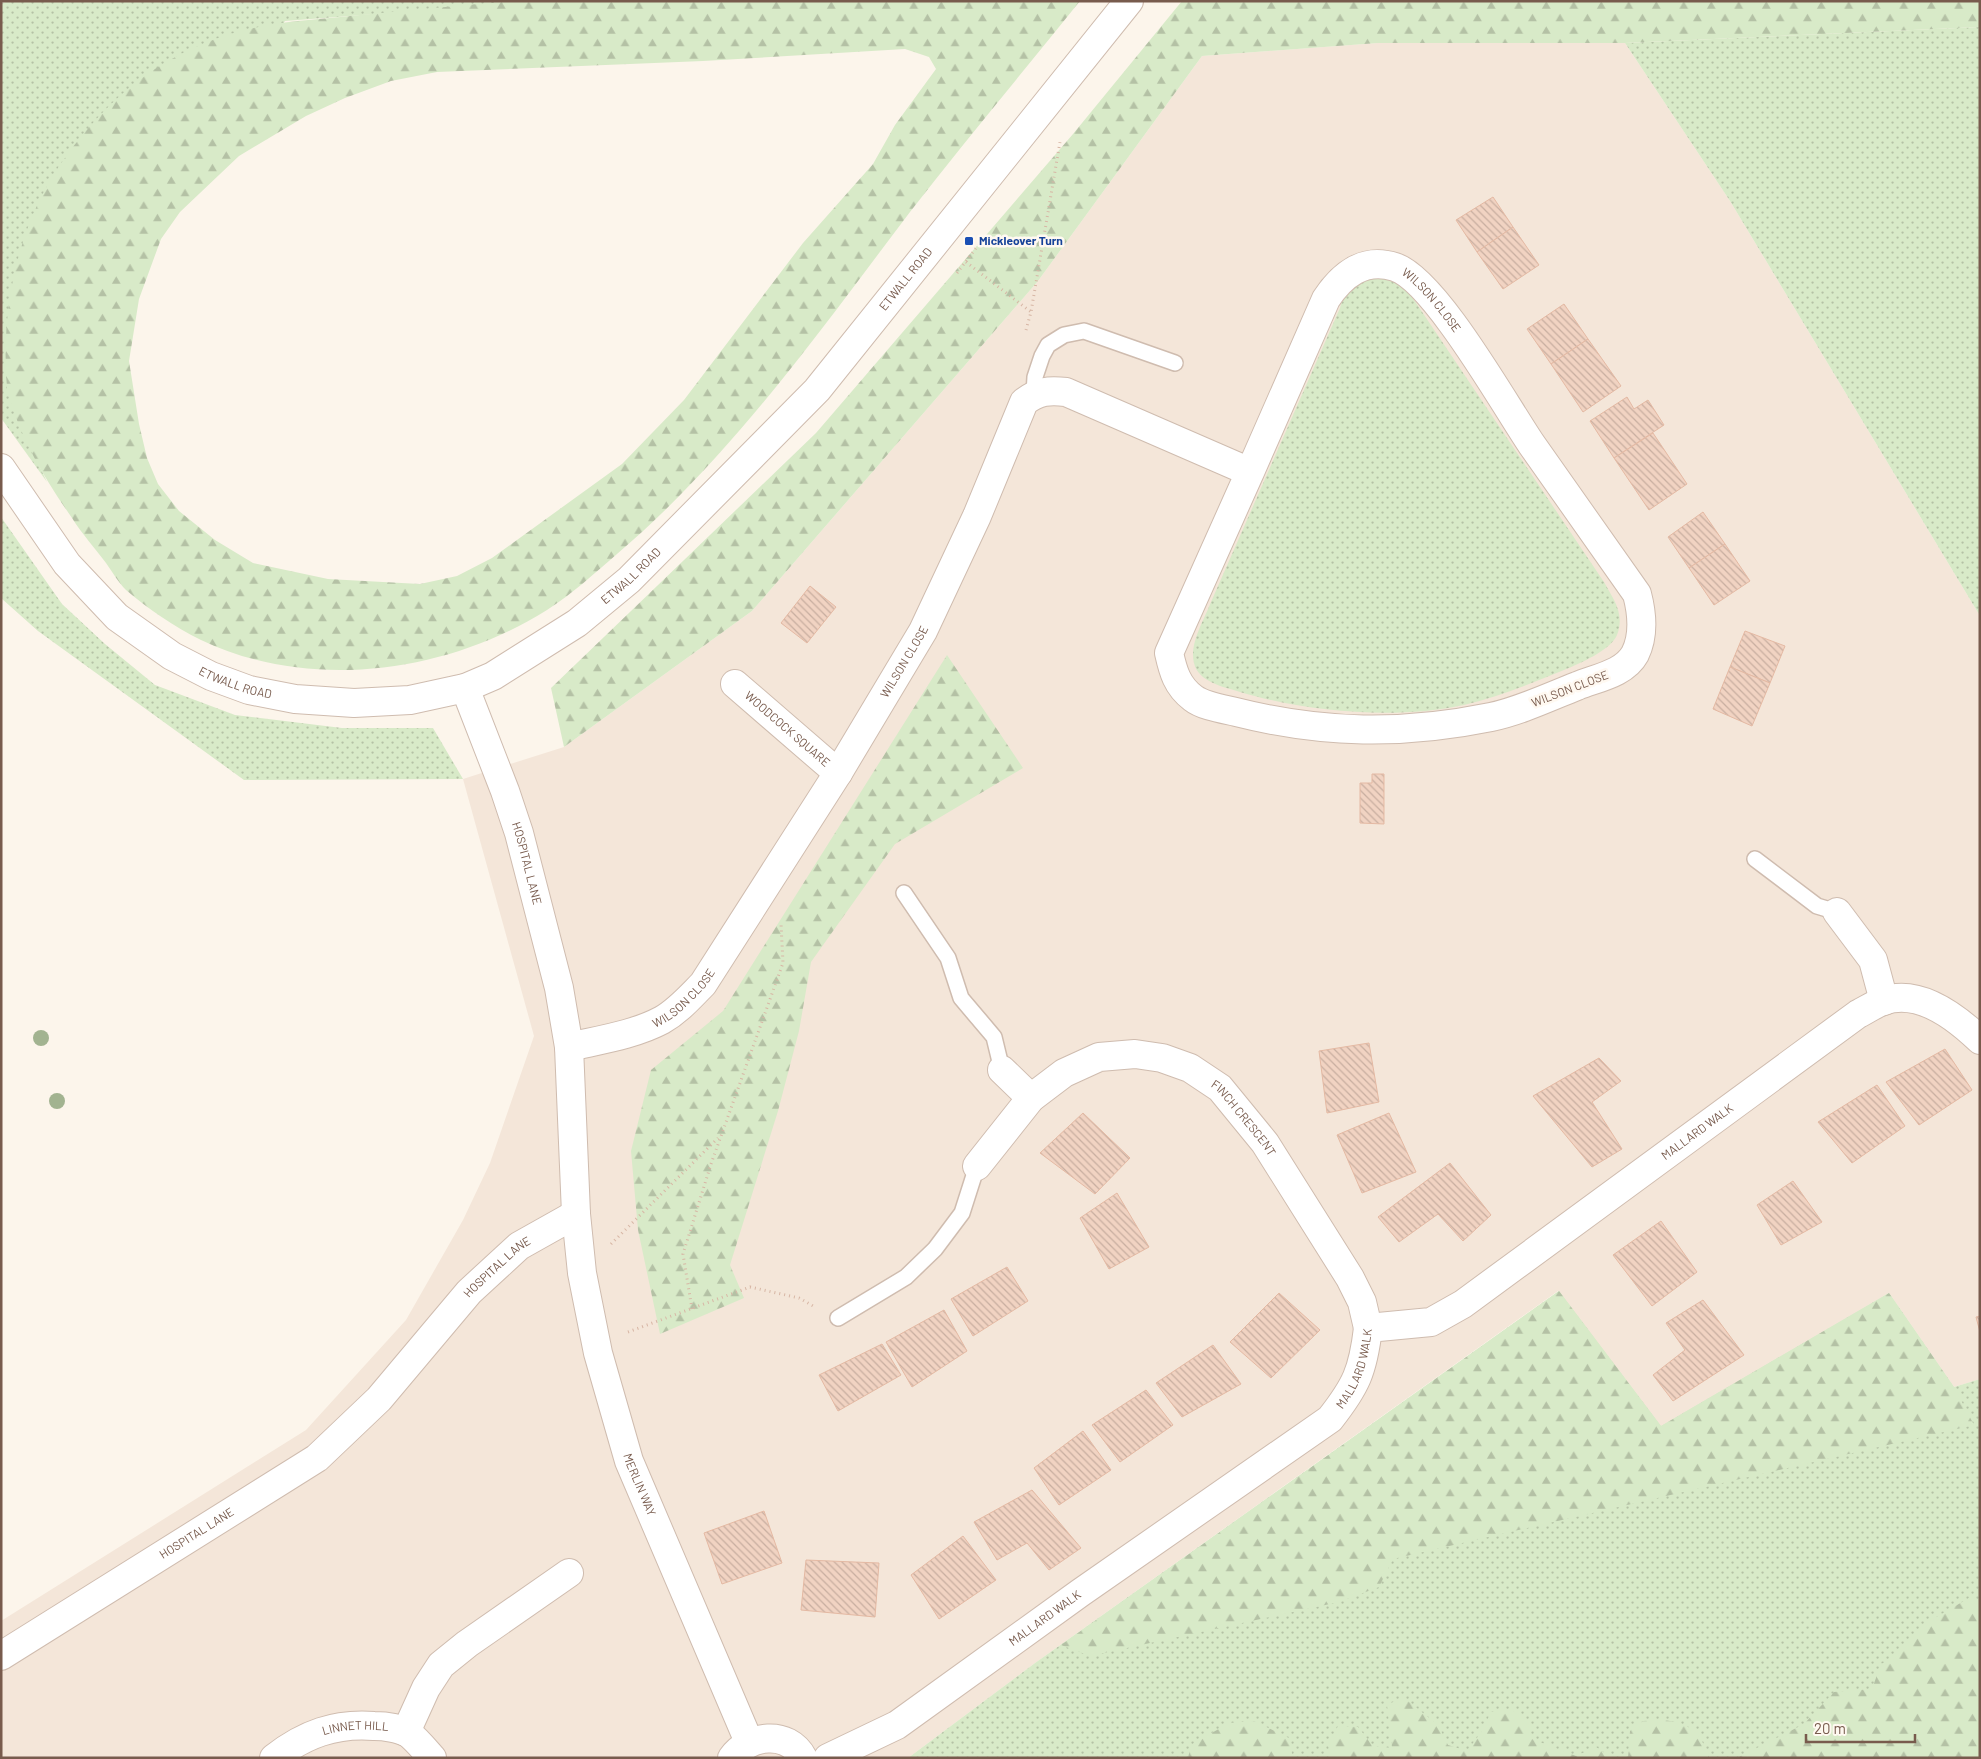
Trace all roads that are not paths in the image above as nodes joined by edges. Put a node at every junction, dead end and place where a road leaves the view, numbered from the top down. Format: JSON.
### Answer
{"nodes":[{"id":1,"x":1129,"y":1,"type":"edge"},
{"id":2,"x":1175,"y":363,"type":"dead end"},
{"id":3,"x":1034,"y":394,"type":"junction"},
{"id":4,"x":1,"y":468,"type":"edge"},
{"id":5,"x":1250,"y":472,"type":"junction"},
{"id":6,"x":735,"y":684,"type":"dead end"},
{"id":7,"x":465,"y":688,"type":"junction"},
{"id":8,"x":838,"y":773,"type":"junction"},
{"id":9,"x":1755,"y":859,"type":"dead end"},
{"id":10,"x":904,"y":893,"type":"dead end"},
{"id":11,"x":1837,"y":912,"type":"joint"},
{"id":12,"x":1884,"y":1001,"type":"junction"},
{"id":13,"x":1980,"y":1040,"type":"edge"},
{"id":14,"x":569,"y":1047,"type":"junction"},
{"id":15,"x":1002,"y":1070,"type":"joint"},
{"id":16,"x":1031,"y":1098,"type":"junction"},
{"id":17,"x":977,"y":1166,"type":"joint"},
{"id":18,"x":576,"y":1214,"type":"junction"},
{"id":19,"x":838,"y":1318,"type":"road end"},
{"id":20,"x":1368,"y":1328,"type":"junction"},
{"id":21,"x":569,"y":1573,"type":"dead end"},
{"id":22,"x":1,"y":1656,"type":"edge"},
{"id":23,"x":406,"y":1732,"type":"junction"},
{"id":24,"x":740,"y":1750,"type":"edge"},
{"id":25,"x":274,"y":1758,"type":"edge"},
{"id":26,"x":432,"y":1758,"type":"edge"},
{"id":27,"x":803,"y":1758,"type":"edge"},
{"id":28,"x":828,"y":1758,"type":"edge"}],
"edges":[{"from":1,"to":7,"type":"street","name":"ETWALL ROAD"},
{"from":2,"to":3,"type":"lane"},
{"from":3,"to":5,"type":"street"},
{"from":3,"to":8,"type":"street","name":"WILSON CLOSE"},
{"from":4,"to":7,"type":"street","name":"ETWALL ROAD"},
{"from":5,"to":5,"type":"street","name":"WILSON CLOSE"},
{"from":6,"to":8,"type":"street","name":"WOODCOCK SQUARE"},
{"from":7,"to":14,"type":"street","name":"HOSPITAL LANE"},
{"from":8,"to":14,"type":"street","name":"WILSON CLOSE"},
{"from":9,"to":11,"type":"lane"},
{"from":10,"to":15,"type":"lane"},
{"from":11,"to":12,"type":"street"},
{"from":12,"to":13,"type":"street","name":"MALLARD WALK"},
{"from":12,"to":20,"type":"street","name":"MALLARD WALK"},
{"from":14,"to":18,"type":"street","name":"HOSPITAL LANE"},
{"from":15,"to":16,"type":"street"},
{"from":16,"to":17,"type":"street","name":"FINCH CRESCENT"},
{"from":16,"to":20,"type":"street","name":"FINCH CRESCENT"},
{"from":17,"to":19,"type":"lane"},
{"from":18,"to":22,"type":"street","name":"HOSPITAL LANE"},
{"from":18,"to":24,"type":"street","name":"MERLIN WAY"},
{"from":20,"to":28,"type":"street","name":"MALLARD WALK"},
{"from":21,"to":23,"type":"street"},
{"from":23,"to":25,"type":"street","name":"LINNET HILL"},
{"from":23,"to":26,"type":"street","name":"LINNET HILL"},
{"from":24,"to":27,"type":"street"}]}
